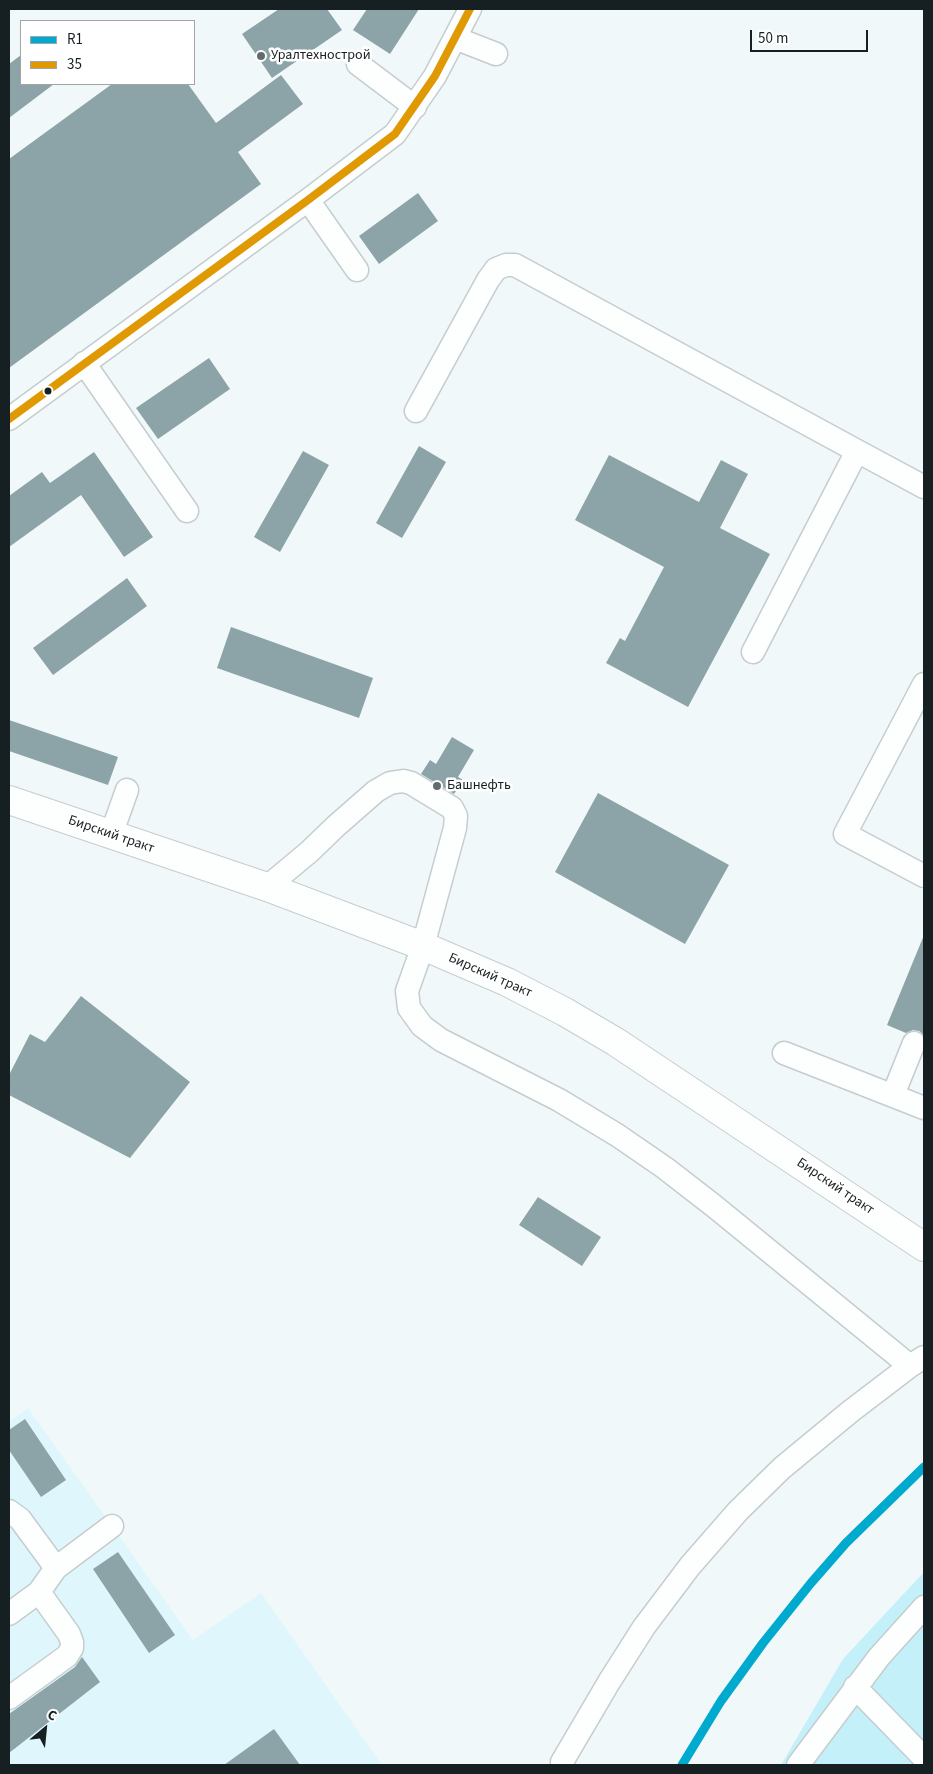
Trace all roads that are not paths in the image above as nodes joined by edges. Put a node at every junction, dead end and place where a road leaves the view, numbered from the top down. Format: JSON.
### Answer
{"nodes":[{"id":1,"x":470,"y":9,"type":"edge"},
{"id":2,"x":455,"y":38,"type":"junction"},
{"id":3,"x":496,"y":54,"type":"dead end"},
{"id":4,"x":358,"y":64,"type":"dead end"},
{"id":5,"x":415,"y":107,"type":"junction"},
{"id":6,"x":308,"y":200,"type":"junction"},
{"id":7,"x":357,"y":270,"type":"dead end"},
{"id":8,"x":84,"y":363,"type":"junction"},
{"id":9,"x":416,"y":411,"type":"dead end"},
{"id":10,"x":9,"y":419,"type":"edge"},
{"id":11,"x":856,"y":451,"type":"junction"},
{"id":12,"x":924,"y":487,"type":"edge"},
{"id":13,"x":187,"y":511,"type":"dead end"},
{"id":14,"x":753,"y":652,"type":"dead end"},
{"id":15,"x":924,"y":684,"type":"edge"},
{"id":16,"x":127,"y":790,"type":"dead end"},
{"id":17,"x":9,"y":800,"type":"edge"},
{"id":18,"x":111,"y":835,"type":"junction"},
{"id":19,"x":924,"y":876,"type":"edge"},
{"id":20,"x":267,"y":887,"type":"junction"},
{"id":21,"x":423,"y":946,"type":"junction"},
{"id":22,"x":914,"y":1043,"type":"dead end"},
{"id":23,"x":784,"y":1053,"type":"dead end"},
{"id":24,"x":893,"y":1095,"type":"junction"},
{"id":25,"x":924,"y":1108,"type":"edge"},
{"id":26,"x":915,"y":1240,"type":"edge"},
{"id":27,"x":917,"y":1361,"type":"edge"},
{"id":28,"x":9,"y":1511,"type":"edge"},
{"id":29,"x":112,"y":1526,"type":"dead end"},
{"id":30,"x":56,"y":1568,"type":"junction"},
{"id":31,"x":38,"y":1592,"type":"junction"},
{"id":32,"x":924,"y":1607,"type":"edge"},
{"id":33,"x":9,"y":1614,"type":"edge"},
{"id":34,"x":855,"y":1687,"type":"junction"},
{"id":35,"x":10,"y":1693,"type":"edge"},
{"id":36,"x":924,"y":1758,"type":"edge"},
{"id":37,"x":562,"y":1762,"type":"dead end"},
{"id":38,"x":798,"y":1765,"type":"edge"}],
"edges":[{"from":1,"to":2,"type":"street"},
{"from":2,"to":3,"type":"street"},
{"from":2,"to":5,"type":"street"},
{"from":4,"to":5,"type":"street"},
{"from":5,"to":6,"type":"street"},
{"from":6,"to":7,"type":"street"},
{"from":6,"to":8,"type":"street"},
{"from":8,"to":10,"type":"street"},
{"from":8,"to":13,"type":"street"},
{"from":9,"to":11,"type":"street"},
{"from":11,"to":12,"type":"street"},
{"from":11,"to":14,"type":"street"},
{"from":15,"to":19,"type":"street"},
{"from":16,"to":18,"type":"street"},
{"from":17,"to":18,"type":"main road","name":"Бирский тракт"},
{"from":18,"to":20,"type":"main road","name":"Бирский тракт"},
{"from":20,"to":21,"type":"main road","name":"Бирский тракт"},
{"from":20,"to":21,"type":"street"},
{"from":21,"to":26,"type":"main road","name":"Бирский тракт"},
{"from":21,"to":27,"type":"street"},
{"from":22,"to":24,"type":"street"},
{"from":23,"to":24,"type":"street"},
{"from":24,"to":25,"type":"street"},
{"from":27,"to":37,"type":"street"},
{"from":28,"to":30,"type":"street"},
{"from":29,"to":30,"type":"street"},
{"from":30,"to":31,"type":"street"},
{"from":31,"to":33,"type":"street"},
{"from":31,"to":35,"type":"street"},
{"from":32,"to":34,"type":"street"},
{"from":34,"to":36,"type":"street"},
{"from":34,"to":38,"type":"street"}]}
